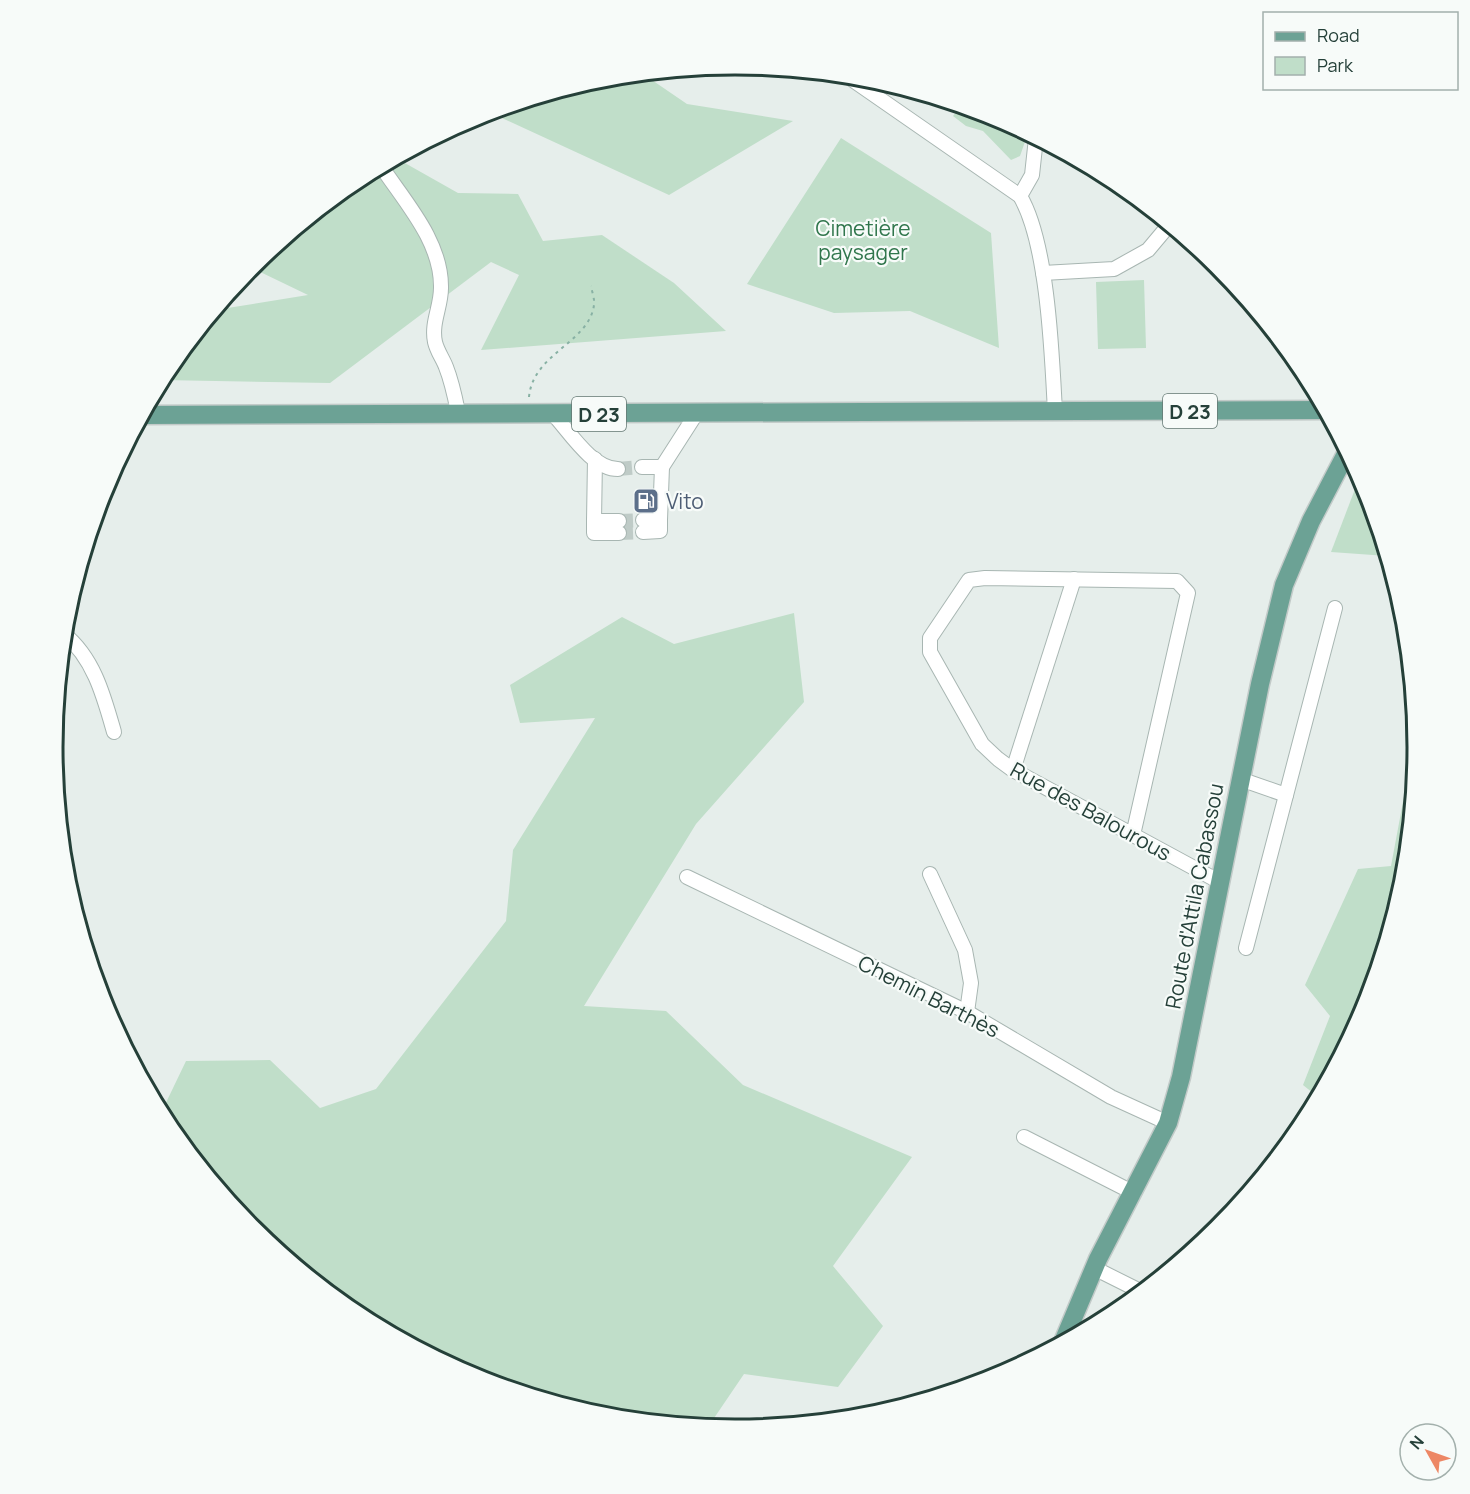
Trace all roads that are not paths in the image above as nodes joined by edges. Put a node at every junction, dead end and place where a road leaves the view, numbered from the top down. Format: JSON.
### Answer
{"nodes":[{"id":1,"x":864,"y":88,"type":"edge"},
{"id":2,"x":1035,"y":146,"type":"edge"},
{"id":3,"x":386,"y":173,"type":"edge"},
{"id":4,"x":1020,"y":196,"type":"junction"},
{"id":5,"x":1164,"y":231,"type":"edge"},
{"id":6,"x":1042,"y":273,"type":"junction"},
{"id":7,"x":1316,"y":410,"type":"edge"},
{"id":8,"x":458,"y":412,"type":"junction"},
{"id":9,"x":1055,"y":412,"type":"junction"},
{"id":10,"x":552,"y":414,"type":"junction"},
{"id":11,"x":696,"y":414,"type":"junction"},
{"id":12,"x":151,"y":415,"type":"edge"},
{"id":13,"x":595,"y":459,"type":"junction"},
{"id":14,"x":1343,"y":460,"type":"edge"},
{"id":15,"x":663,"y":466,"type":"junction"},
{"id":16,"x":642,"y":468,"type":"tunnel mouth"},
{"id":17,"x":618,"y":469,"type":"tunnel mouth"},
{"id":18,"x":643,"y":526,"type":"tunnel mouth"},
{"id":19,"x":619,"y":527,"type":"tunnel mouth"},
{"id":20,"x":1074,"y":579,"type":"junction"},
{"id":21,"x":1335,"y":608,"type":"dead end"},
{"id":22,"x":72,"y":642,"type":"edge"},
{"id":23,"x":114,"y":732,"type":"dead end"},
{"id":24,"x":1013,"y":771,"type":"junction"},
{"id":25,"x":1240,"y":779,"type":"junction"},
{"id":26,"x":1286,"y":795,"type":"junction"},
{"id":27,"x":1133,"y":835,"type":"junction"},
{"id":28,"x":930,"y":874,"type":"dead end"},
{"id":29,"x":687,"y":877,"type":"dead end"},
{"id":30,"x":1220,"y":882,"type":"junction"},
{"id":31,"x":1246,"y":948,"type":"dead end"},
{"id":32,"x":967,"y":1012,"type":"junction"},
{"id":33,"x":1167,"y":1123,"type":"junction"},
{"id":34,"x":1024,"y":1137,"type":"dead end"},
{"id":35,"x":1134,"y":1193,"type":"junction"},
{"id":36,"x":1094,"y":1268,"type":"junction"},
{"id":37,"x":1133,"y":1288,"type":"edge"},
{"id":38,"x":1068,"y":1331,"type":"edge"}],
"edges":[{"from":1,"to":4,"type":"street"},
{"from":2,"to":4,"type":"street"},
{"from":3,"to":8,"type":"street"},
{"from":4,"to":6,"type":"street"},
{"from":5,"to":6,"type":"street"},
{"from":6,"to":9,"type":"street"},
{"from":7,"to":9,"type":"main road","number":"D 23"},
{"from":8,"to":10,"type":"main road","number":"D 23"},
{"from":8,"to":12,"type":"main road","number":"D 23"},
{"from":9,"to":11,"type":"main road","number":"D 23"},
{"from":10,"to":11,"type":"main road","number":"D 23"},
{"from":10,"to":13,"type":"street"},
{"from":11,"to":15,"type":"street"},
{"from":13,"to":17,"type":"street"},
{"from":13,"to":19,"type":"street"},
{"from":14,"to":25,"type":"main road","name":"Route d'Attila Cabassou"},
{"from":15,"to":16,"type":"street"},
{"from":15,"to":18,"type":"street"},
{"from":20,"to":24,"type":"street"},
{"from":20,"to":24,"type":"street","name":"Rue des Balourous"},
{"from":20,"to":27,"type":"street","name":"Rue des Balourous"},
{"from":21,"to":26,"type":"street"},
{"from":22,"to":23,"type":"street"},
{"from":24,"to":27,"type":"street","name":"Rue des Balourous"},
{"from":25,"to":26,"type":"street"},
{"from":25,"to":30,"type":"main road","name":"Route d'Attila Cabassou"},
{"from":26,"to":31,"type":"street"},
{"from":27,"to":30,"type":"street","name":"Rue des Balourous"},
{"from":28,"to":32,"type":"street"},
{"from":29,"to":32,"type":"street","name":"Chemin Barthès"},
{"from":30,"to":33,"type":"main road","name":"Route d'Attila Cabassou"},
{"from":32,"to":33,"type":"street","name":"Chemin Barthès"},
{"from":33,"to":35,"type":"main road","name":"Route d'Attila Cabassou"},
{"from":34,"to":35,"type":"street"},
{"from":35,"to":36,"type":"main road","name":"Route d'Attila Cabassou"},
{"from":36,"to":37,"type":"street"},
{"from":36,"to":38,"type":"main road","name":"Route d'Attila Cabassou"}]}
